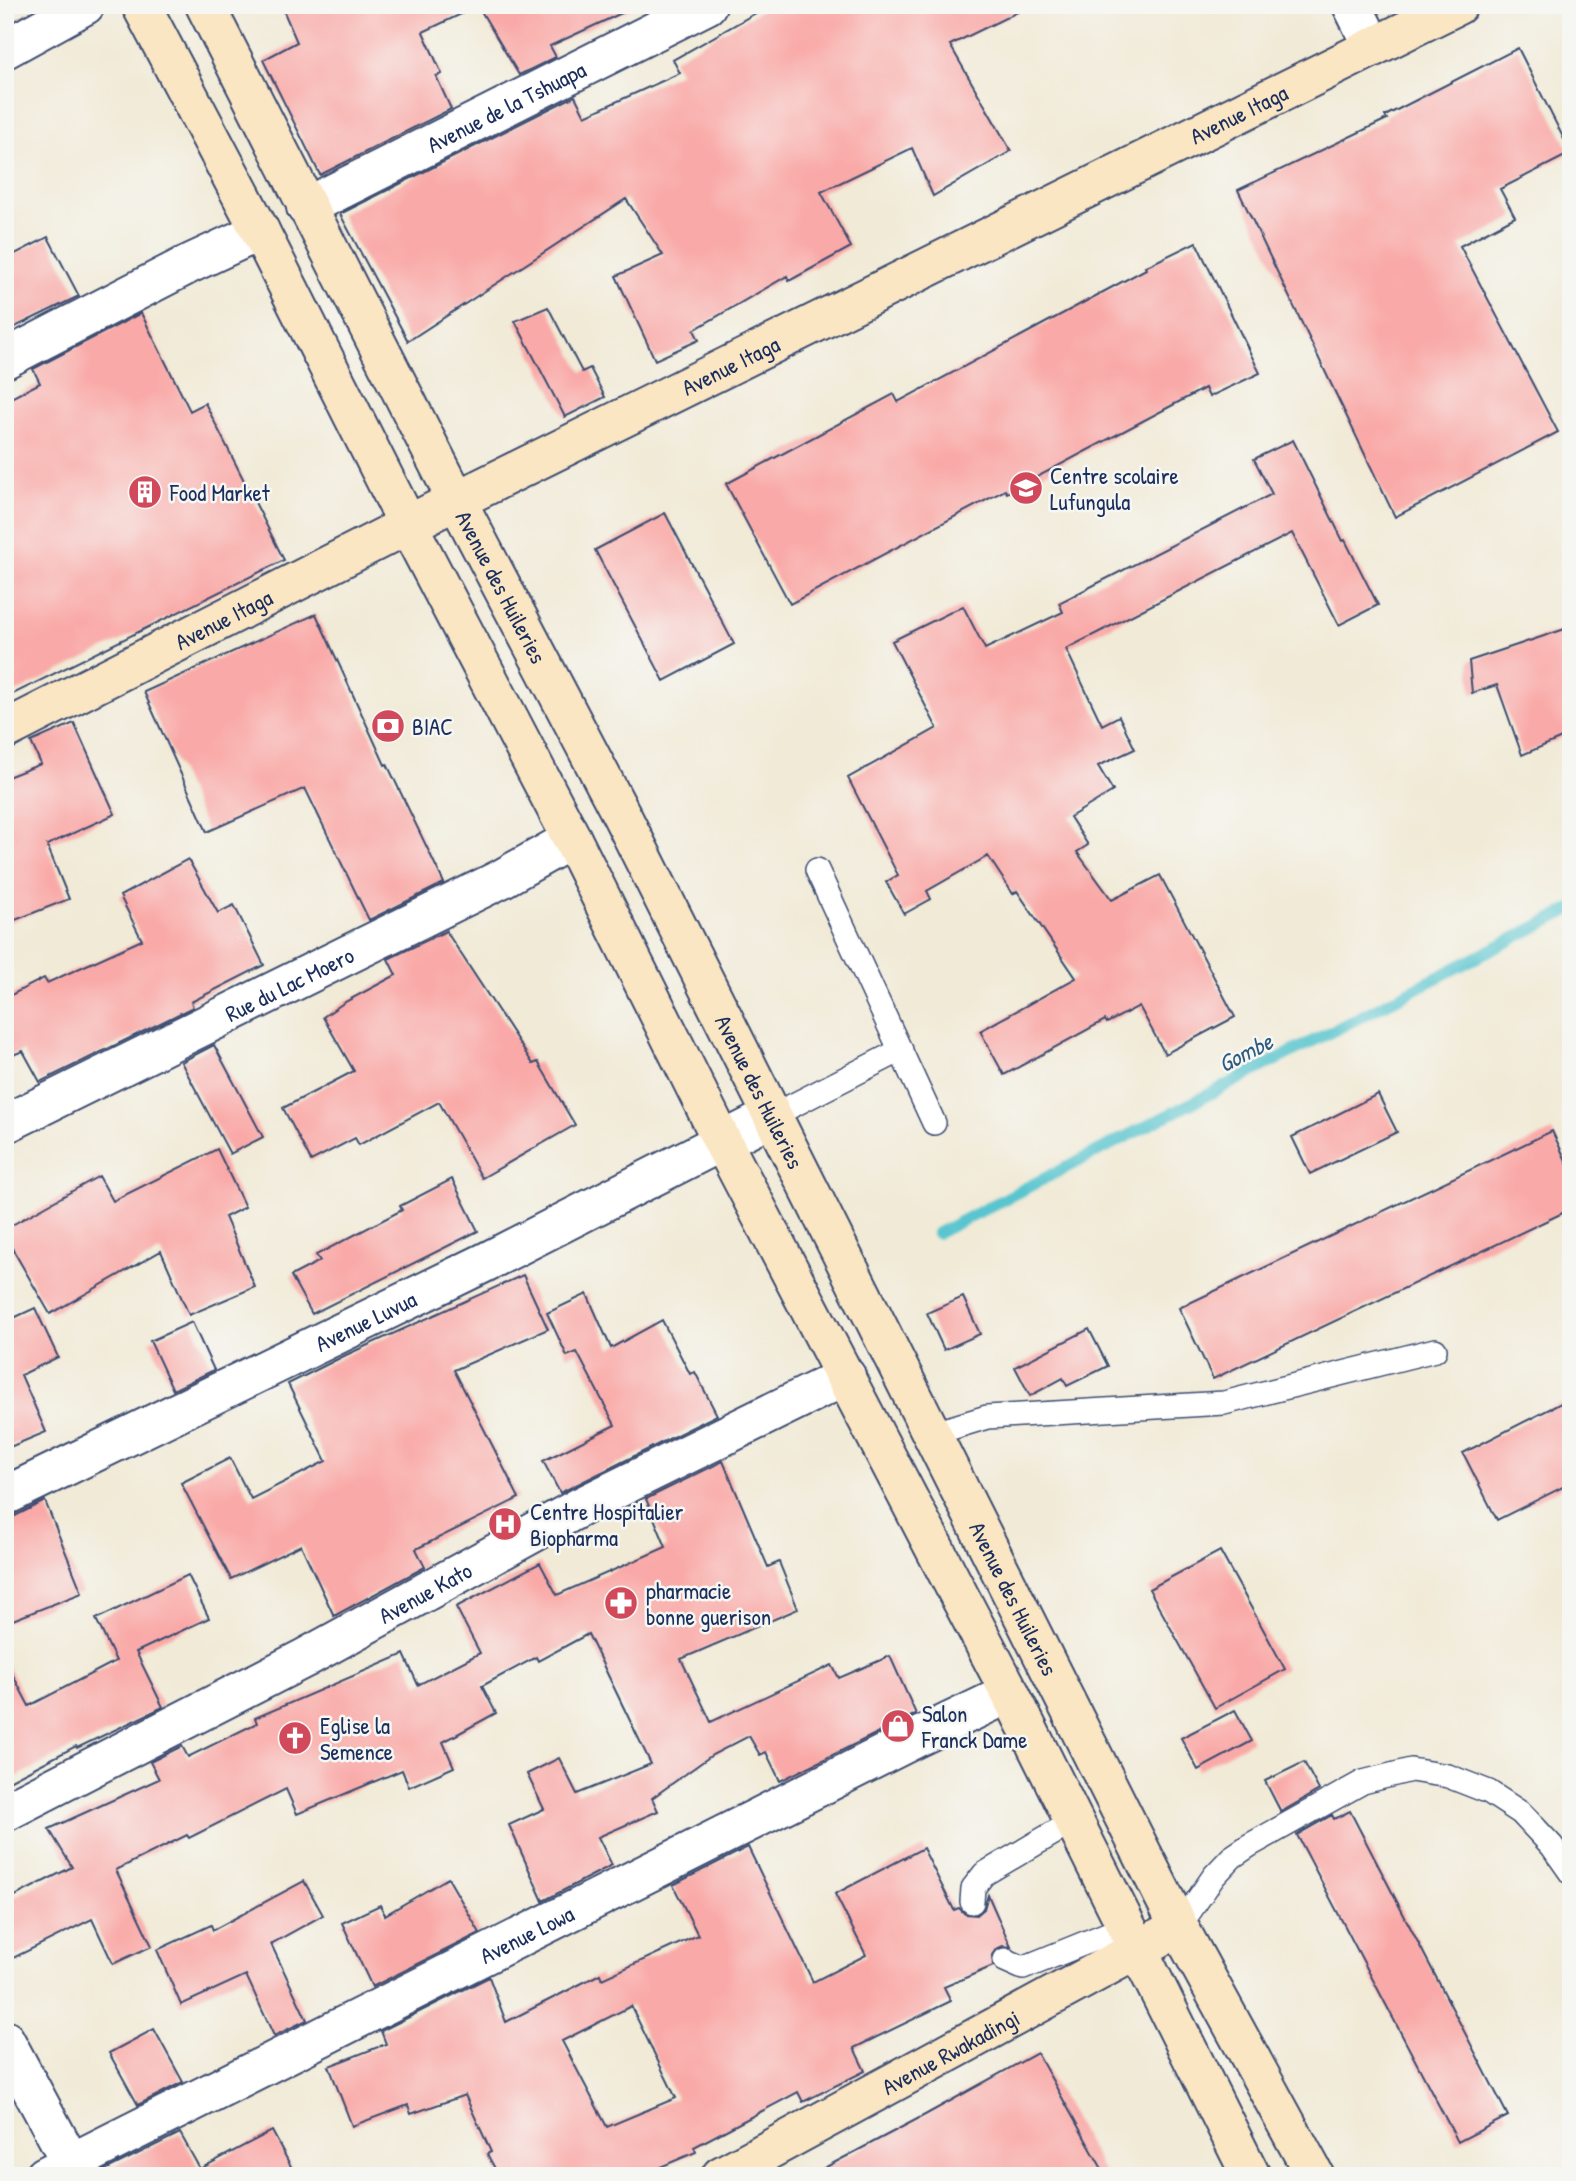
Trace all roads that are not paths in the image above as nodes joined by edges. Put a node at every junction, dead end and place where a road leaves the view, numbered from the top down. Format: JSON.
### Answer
{"nodes":[{"id":1,"x":85,"y":5,"type":"edge"},
{"id":2,"x":141,"y":5,"type":"edge"},
{"id":3,"x":205,"y":5,"type":"edge"},
{"id":4,"x":707,"y":5,"type":"edge"},
{"id":5,"x":1352,"y":5,"type":"edge"},
{"id":6,"x":1458,"y":5,"type":"edge"},
{"id":7,"x":1373,"y":47,"type":"junction"},
{"id":8,"x":5,"y":49,"type":"edge"},
{"id":9,"x":306,"y":207,"type":"junction"},
{"id":10,"x":260,"y":231,"type":"junction"},
{"id":11,"x":5,"y":359,"type":"edge"},
{"id":12,"x":457,"y":501,"type":"junction"},
{"id":13,"x":408,"y":525,"type":"junction"},
{"id":14,"x":5,"y":730,"type":"edge"},
{"id":15,"x":572,"y":839,"type":"junction"},
{"id":16,"x":817,"y":870,"type":"dead end"},
{"id":17,"x":901,"y":1050,"type":"junction"},
{"id":18,"x":772,"y":1116,"type":"junction"},
{"id":19,"x":934,"y":1123,"type":"dead end"},
{"id":20,"x":5,"y":1124,"type":"edge"},
{"id":21,"x":722,"y":1141,"type":"junction"},
{"id":22,"x":1435,"y":1350,"type":"dead end"},
{"id":23,"x":846,"y":1376,"type":"junction"},
{"id":24,"x":931,"y":1434,"type":"junction"},
{"id":25,"x":5,"y":1496,"type":"edge"},
{"id":26,"x":1010,"y":1693,"type":"junction"},
{"id":27,"x":5,"y":1812,"type":"edge"},
{"id":28,"x":1074,"y":1821,"type":"junction"},
{"id":29,"x":1571,"y":1873,"type":"edge"},
{"id":30,"x":972,"y":1902,"type":"dead end"},
{"id":31,"x":1179,"y":1927,"type":"junction"},
{"id":32,"x":1132,"y":1937,"type":"junction"},
{"id":33,"x":1005,"y":1961,"type":"dead end"},
{"id":34,"x":5,"y":2040,"type":"edge"},
{"id":35,"x":65,"y":2171,"type":"edge"},
{"id":36,"x":721,"y":2176,"type":"edge"},
{"id":37,"x":1251,"y":2176,"type":"edge"},
{"id":38,"x":1315,"y":2176,"type":"edge"}],
"edges":[{"from":1,"to":8,"type":"street"},
{"from":2,"to":10,"type":"main road","name":"Avenue des Huileries"},
{"from":3,"to":9,"type":"main road","name":"Avenue des Huileries"},
{"from":4,"to":9,"type":"street","name":"Avenue de la Tshuapa"},
{"from":5,"to":7,"type":"street"},
{"from":6,"to":7,"type":"main road","name":"Avenue Itaga"},
{"from":7,"to":12,"type":"main road","name":"Avenue Itaga"},
{"from":9,"to":12,"type":"main road","name":"Avenue des Huileries"},
{"from":10,"to":11,"type":"street"},
{"from":10,"to":13,"type":"main road","name":"Avenue des Huileries"},
{"from":12,"to":13,"type":"main road","name":"Avenue Itaga"},
{"from":12,"to":18,"type":"main road","name":"Avenue des Huileries"},
{"from":13,"to":14,"type":"main road","name":"Avenue Itaga"},
{"from":13,"to":15,"type":"main road","name":"Avenue des Huileries"},
{"from":15,"to":20,"type":"street","name":"Rue du Lac Moero"},
{"from":15,"to":21,"type":"main road","name":"Avenue des Huileries"},
{"from":16,"to":17,"type":"lane"},
{"from":17,"to":18,"type":"lane"},
{"from":17,"to":19,"type":"lane"},
{"from":18,"to":21,"type":"street","name":"Avenue Luvua"},
{"from":18,"to":24,"type":"main road","name":"Avenue des Huileries"},
{"from":21,"to":23,"type":"main road","name":"Avenue des Huileries"},
{"from":21,"to":25,"type":"street","name":"Avenue Luvua"},
{"from":22,"to":24,"type":"lane"},
{"from":23,"to":26,"type":"main road","name":"Avenue des Huileries"},
{"from":23,"to":27,"type":"street","name":"Avenue Kato"},
{"from":24,"to":31,"type":"main road","name":"Avenue des Huileries"},
{"from":26,"to":28,"type":"main road","name":"Avenue des Huileries"},
{"from":26,"to":35,"type":"street","name":"Avenue Lowa"},
{"from":28,"to":30,"type":"lane"},
{"from":28,"to":32,"type":"main road","name":"Avenue des Huileries"},
{"from":29,"to":31,"type":"lane"},
{"from":31,"to":32,"type":"main road","name":"Avenue Rwakadingi"},
{"from":31,"to":38,"type":"main road","name":"Avenue des Huileries"},
{"from":32,"to":33,"type":"lane"},
{"from":32,"to":36,"type":"main road","name":"Avenue Rwakadingi"},
{"from":32,"to":37,"type":"main road","name":"Avenue des Huileries"},
{"from":34,"to":35,"type":"street"}]}
